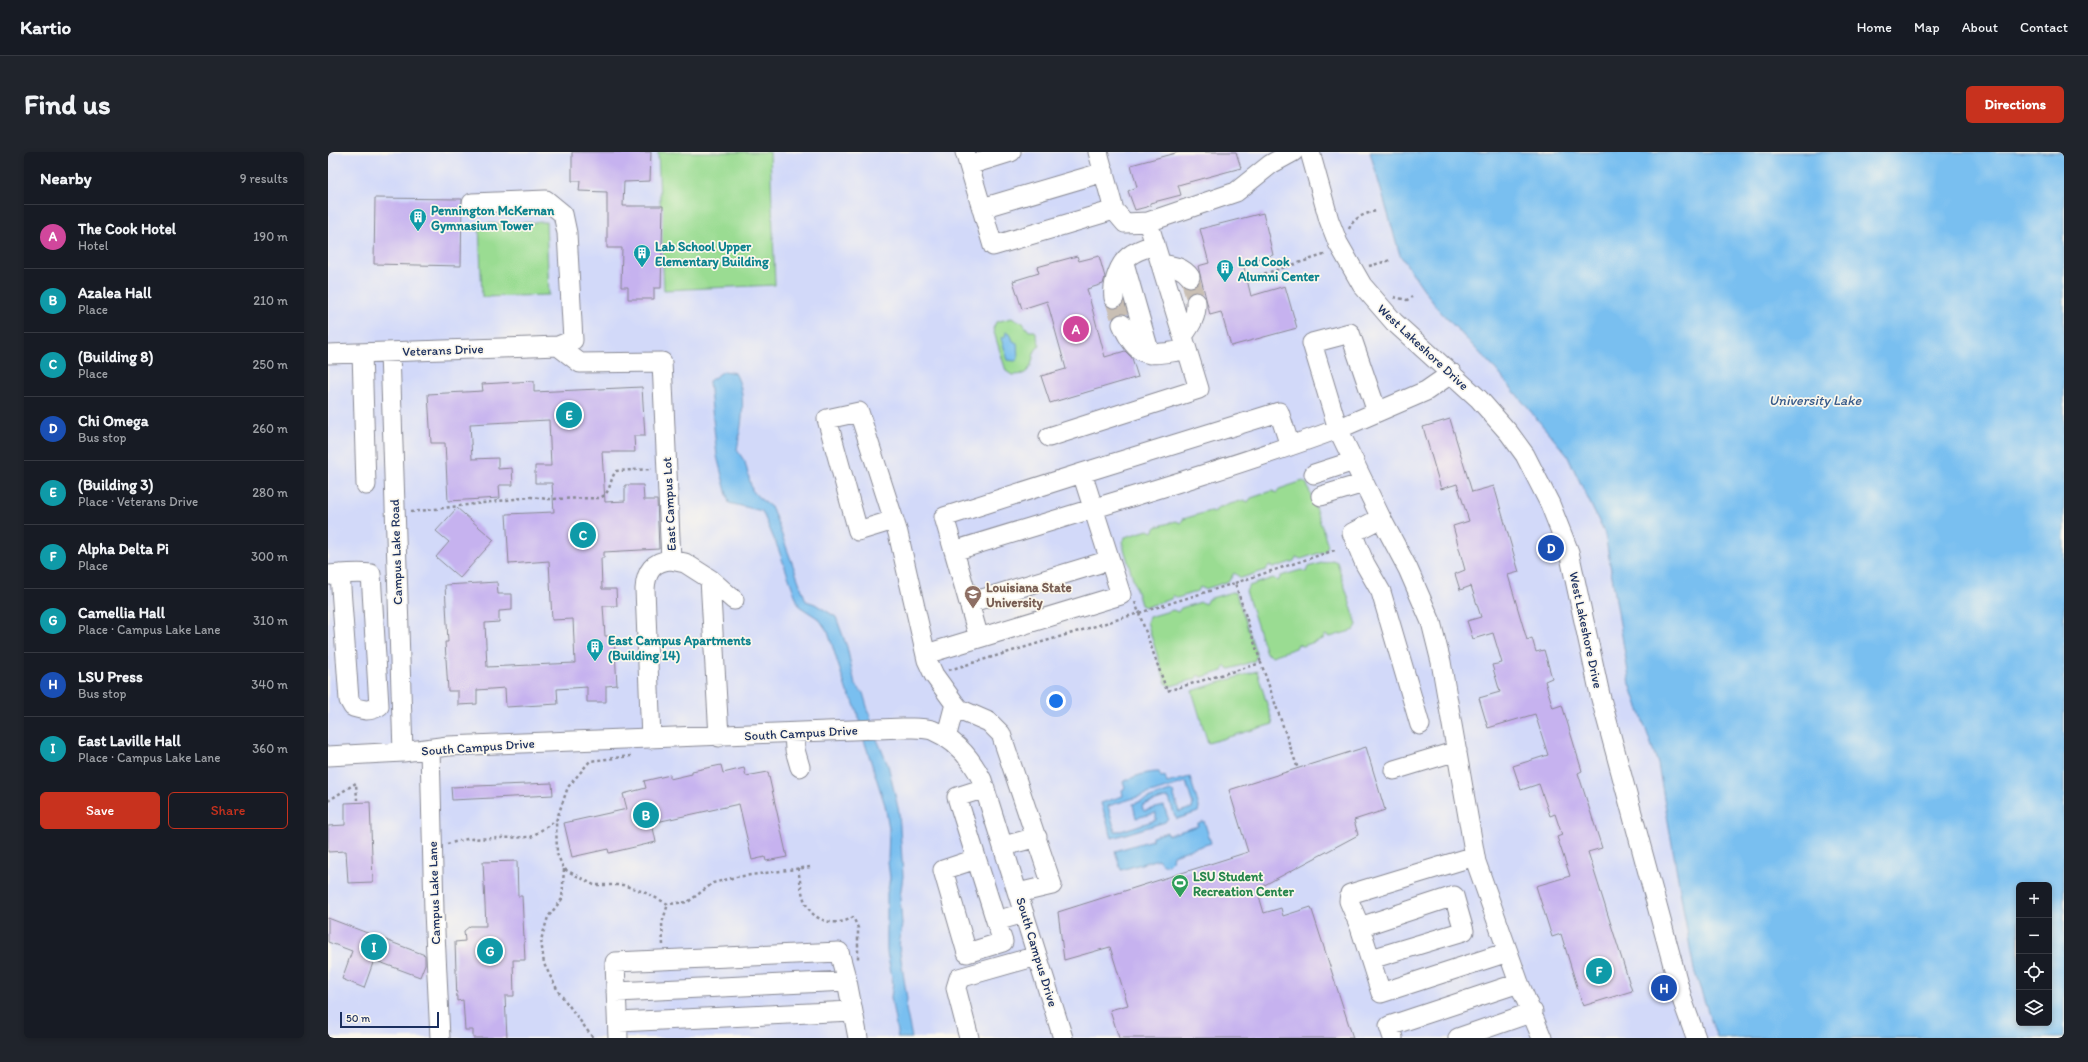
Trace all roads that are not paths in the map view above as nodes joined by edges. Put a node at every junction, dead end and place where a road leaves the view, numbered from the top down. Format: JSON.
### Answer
{"nodes":[{"id":1,"x":1011,"y":152,"type":"edge"},
{"id":2,"x":1098,"y":152,"type":"edge"},
{"id":3,"x":1293,"y":152,"type":"edge"},
{"id":4,"x":1310,"y":152,"type":"edge"},
{"id":5,"x":967,"y":158,"type":"edge"},
{"id":6,"x":1104,"y":172,"type":"junction"},
{"id":7,"x":472,"y":203,"type":"dead end"},
{"id":8,"x":982,"y":208,"type":"junction"},
{"id":9,"x":1114,"y":210,"type":"junction"},
{"id":10,"x":1148,"y":222,"type":"junction"},
{"id":11,"x":1155,"y":244,"type":"junction"},
{"id":12,"x":1124,"y":263,"type":"junction"},
{"id":13,"x":1161,"y":264,"type":"junction"},
{"id":14,"x":1190,"y":277,"type":"tunnel mouth"},
{"id":15,"x":1114,"y":298,"type":"tunnel mouth"},
{"id":16,"x":1196,"y":302,"type":"tunnel mouth"},
{"id":17,"x":1122,"y":324,"type":"tunnel mouth"},
{"id":18,"x":1185,"y":343,"type":"junction"},
{"id":19,"x":558,"y":346,"type":"junction"},
{"id":20,"x":390,"y":352,"type":"junction"},
{"id":21,"x":362,"y":353,"type":"junction"},
{"id":22,"x":328,"y":354,"type":"edge"},
{"id":23,"x":1150,"y":354,"type":"junction"},
{"id":24,"x":1452,"y":373,"type":"junction"},
{"id":25,"x":1377,"y":412,"type":"junction"},
{"id":26,"x":1338,"y":429,"type":"junction"},
{"id":27,"x":1048,"y":437,"type":"dead end"},
{"id":28,"x":1290,"y":446,"type":"junction"},
{"id":29,"x":1354,"y":461,"type":"junction"},
{"id":30,"x":1082,"y":473,"type":"junction"},
{"id":31,"x":1314,"y":474,"type":"dead end"},
{"id":32,"x":1364,"y":483,"type":"junction"},
{"id":33,"x":366,"y":485,"type":"dead end"},
{"id":34,"x":1321,"y":496,"type":"dead end"},
{"id":35,"x":1093,"y":508,"type":"junction"},
{"id":36,"x":1381,"y":518,"type":"junction"},
{"id":37,"x":894,"y":520,"type":"junction"},
{"id":38,"x":954,"y":551,"type":"junction"},
{"id":39,"x":671,"y":560,"type":"junction"},
{"id":40,"x":1110,"y":560,"type":"junction"},
{"id":41,"x":334,"y":574,"type":"edge"},
{"id":42,"x":710,"y":579,"type":"junction"},
{"id":43,"x":734,"y":600,"type":"dead end"},
{"id":44,"x":969,"y":603,"type":"junction"},
{"id":45,"x":979,"y":638,"type":"junction"},
{"id":46,"x":926,"y":654,"type":"junction"},
{"id":47,"x":955,"y":704,"type":"junction"},
{"id":48,"x":1420,"y":725,"type":"dead end"},
{"id":49,"x":794,"y":733,"type":"junction"},
{"id":50,"x":719,"y":736,"type":"junction"},
{"id":51,"x":946,"y":738,"type":"junction"},
{"id":52,"x":651,"y":739,"type":"junction"},
{"id":53,"x":430,"y":749,"type":"junction"},
{"id":54,"x":1457,"y":751,"type":"junction"},
{"id":55,"x":403,"y":752,"type":"junction"},
{"id":56,"x":328,"y":756,"type":"edge"},
{"id":57,"x":800,"y":767,"type":"dead end"},
{"id":58,"x":1394,"y":770,"type":"dead end"},
{"id":59,"x":985,"y":788,"type":"junction"},
{"id":60,"x":1037,"y":837,"type":"junction"},
{"id":61,"x":1004,"y":846,"type":"junction"},
{"id":62,"x":1475,"y":856,"type":"junction"},
{"id":63,"x":976,"y":859,"type":"junction"},
{"id":64,"x":1018,"y":893,"type":"junction"},
{"id":65,"x":1024,"y":913,"type":"junction"},
{"id":66,"x":996,"y":921,"type":"junction"},
{"id":67,"x":1360,"y":927,"type":"junction"},
{"id":68,"x":1508,"y":952,"type":"junction"},
{"id":69,"x":1037,"y":956,"type":"junction"},
{"id":70,"x":1370,"y":959,"type":"junction"},
{"id":71,"x":847,"y":981,"type":"junction"},
{"id":72,"x":1519,"y":983,"type":"junction"},
{"id":73,"x":616,"y":992,"type":"junction"},
{"id":74,"x":852,"y":1011,"type":"junction"},
{"id":75,"x":1533,"y":1012,"type":"junction"},
{"id":76,"x":618,"y":1030,"type":"edge"},
{"id":77,"x":1391,"y":1032,"type":"edge"},
{"id":78,"x":440,"y":1038,"type":"edge"},
{"id":79,"x":858,"y":1038,"type":"edge"},
{"id":80,"x":969,"y":1038,"type":"edge"},
{"id":81,"x":1063,"y":1038,"type":"edge"},
{"id":82,"x":1458,"y":1038,"type":"edge"},
{"id":83,"x":1542,"y":1038,"type":"edge"},
{"id":84,"x":1696,"y":1038,"type":"edge"}],
"edges":[{"from":1,"to":5,"type":"street"},
{"from":2,"to":6,"type":"street"},
{"from":3,"to":10,"type":"street"},
{"from":4,"to":24,"type":"street","name":"West Lakeshore Drive"},
{"from":5,"to":8,"type":"street"},
{"from":6,"to":8,"type":"street"},
{"from":6,"to":9,"type":"street"},
{"from":7,"to":19,"type":"street"},
{"from":8,"to":9,"type":"street"},
{"from":9,"to":10,"type":"street"},
{"from":10,"to":11,"type":"street"},
{"from":11,"to":12,"type":"street"},
{"from":11,"to":13,"type":"street"},
{"from":12,"to":15,"type":"street"},
{"from":12,"to":23,"type":"street"},
{"from":13,"to":14,"type":"street"},
{"from":13,"to":18,"type":"street"},
{"from":16,"to":18,"type":"street"},
{"from":17,"to":23,"type":"street"},
{"from":18,"to":23,"type":"street"},
{"from":18,"to":27,"type":"street"},
{"from":19,"to":20,"type":"street","name":"Veterans Drive"},
{"from":19,"to":39,"type":"street","name":"East Campus Lot"},
{"from":20,"to":21,"type":"street","name":"Veterans Drive"},
{"from":20,"to":55,"type":"street","name":"Campus Lake Road"},
{"from":21,"to":22,"type":"street","name":"Veterans Drive"},
{"from":21,"to":33,"type":"street"},
{"from":24,"to":25,"type":"street"},
{"from":24,"to":84,"type":"street","name":"West Lakeshore Drive"},
{"from":25,"to":26,"type":"street"},
{"from":25,"to":26,"type":"street"},
{"from":26,"to":28,"type":"street"},
{"from":26,"to":29,"type":"street"},
{"from":28,"to":30,"type":"street"},
{"from":28,"to":35,"type":"street"},
{"from":29,"to":31,"type":"street"},
{"from":29,"to":32,"type":"street"},
{"from":30,"to":35,"type":"street"},
{"from":30,"to":38,"type":"street"},
{"from":32,"to":34,"type":"street"},
{"from":32,"to":36,"type":"street"},
{"from":35,"to":38,"type":"street"},
{"from":35,"to":40,"type":"street"},
{"from":36,"to":48,"type":"street"},
{"from":36,"to":54,"type":"street"},
{"from":37,"to":37,"type":"street"},
{"from":37,"to":46,"type":"street"},
{"from":38,"to":44,"type":"street"},
{"from":39,"to":42,"type":"street"},
{"from":39,"to":52,"type":"street","name":"East Campus Lot"},
{"from":40,"to":44,"type":"street"},
{"from":40,"to":45,"type":"street"},
{"from":41,"to":41,"type":"street"},
{"from":42,"to":43,"type":"street"},
{"from":42,"to":50,"type":"street"},
{"from":44,"to":45,"type":"street"},
{"from":45,"to":46,"type":"street"},
{"from":46,"to":47,"type":"street"},
{"from":47,"to":51,"type":"street"},
{"from":47,"to":60,"type":"street"},
{"from":49,"to":50,"type":"street","name":"South Campus Drive"},
{"from":49,"to":51,"type":"street","name":"South Campus Drive"},
{"from":49,"to":57,"type":"street"},
{"from":50,"to":52,"type":"street","name":"South Campus Drive"},
{"from":51,"to":59,"type":"street","name":"South Campus Drive"},
{"from":52,"to":53,"type":"street","name":"South Campus Drive"},
{"from":53,"to":55,"type":"street","name":"South Campus Drive"},
{"from":53,"to":78,"type":"street","name":"Campus Lake Lane"},
{"from":54,"to":58,"type":"street"},
{"from":54,"to":62,"type":"street"},
{"from":55,"to":56,"type":"street","name":"South Campus Drive"},
{"from":59,"to":61,"type":"street","name":"South Campus Drive"},
{"from":59,"to":63,"type":"street"},
{"from":60,"to":61,"type":"street"},
{"from":60,"to":64,"type":"street"},
{"from":61,"to":64,"type":"street","name":"South Campus Drive"},
{"from":62,"to":67,"type":"street"},
{"from":62,"to":68,"type":"street"},
{"from":63,"to":66,"type":"street"},
{"from":63,"to":66,"type":"street"},
{"from":64,"to":65,"type":"street","name":"South Campus Drive"},
{"from":65,"to":66,"type":"street"},
{"from":65,"to":69,"type":"street","name":"South Campus Drive"},
{"from":67,"to":70,"type":"street"},
{"from":67,"to":70,"type":"street"},
{"from":68,"to":70,"type":"street"},
{"from":68,"to":72,"type":"street"},
{"from":69,"to":80,"type":"street"},
{"from":69,"to":81,"type":"street","name":"South Campus Drive"},
{"from":71,"to":73,"type":"street"},
{"from":71,"to":73,"type":"street"},
{"from":71,"to":74,"type":"street"},
{"from":72,"to":75,"type":"street"},
{"from":72,"to":77,"type":"street"},
{"from":73,"to":76,"type":"street"},
{"from":74,"to":76,"type":"street"},
{"from":74,"to":79,"type":"street"},
{"from":75,"to":82,"type":"street"},
{"from":75,"to":83,"type":"street"}]}
